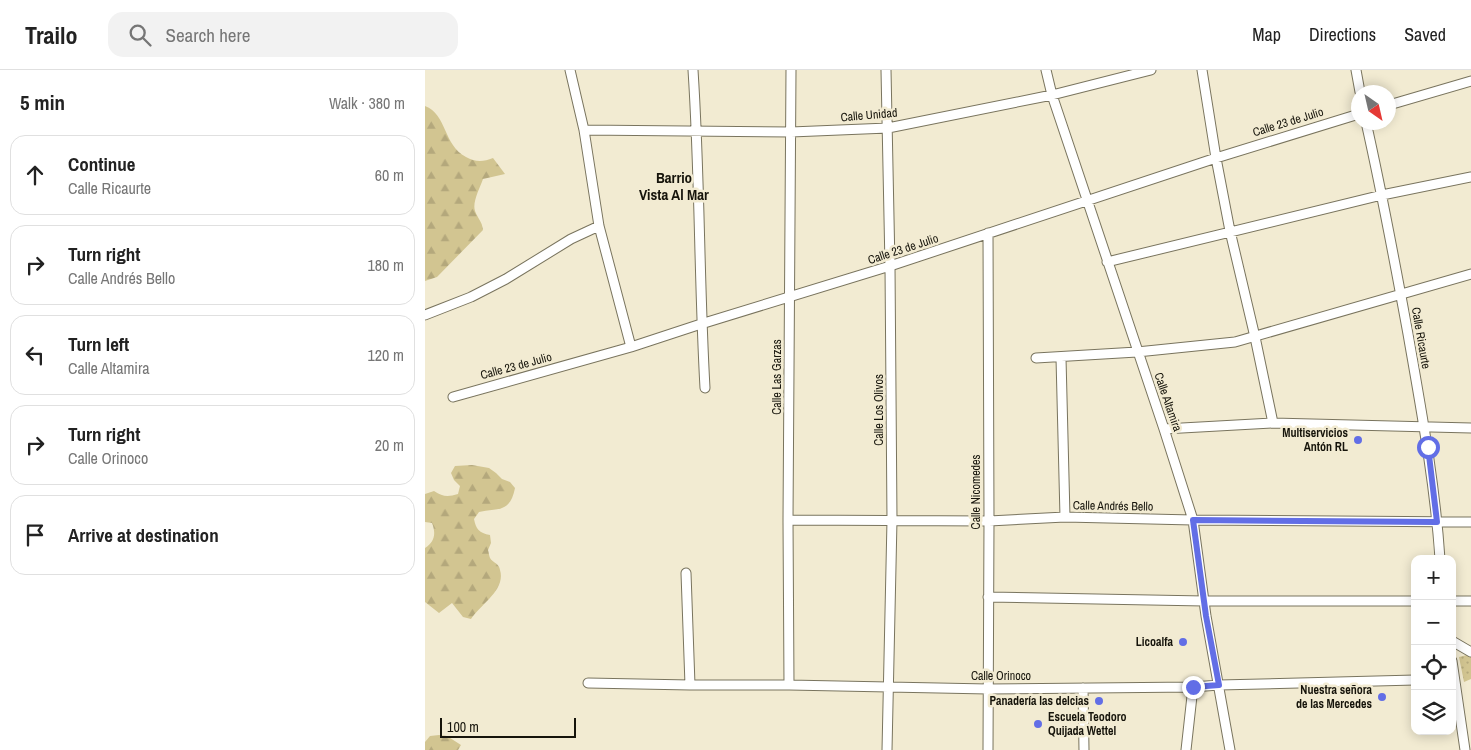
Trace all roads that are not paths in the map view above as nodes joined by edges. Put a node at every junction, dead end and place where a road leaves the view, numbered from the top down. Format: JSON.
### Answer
{"nodes":[{"id":1,"x":570,"y":70,"type":"edge"},
{"id":2,"x":693,"y":70,"type":"edge"},
{"id":3,"x":791,"y":70,"type":"edge"},
{"id":4,"x":886,"y":70,"type":"edge"},
{"id":5,"x":1046,"y":70,"type":"edge"},
{"id":6,"x":1151,"y":70,"type":"edge"},
{"id":7,"x":1202,"y":70,"type":"edge"},
{"id":8,"x":1356,"y":70,"type":"edge"},
{"id":9,"x":1471,"y":81,"type":"edge"},
{"id":10,"x":1359,"y":85,"type":"edge"},
{"id":11,"x":1052,"y":94,"type":"junction"},
{"id":12,"x":1396,"y":103,"type":"edge"},
{"id":13,"x":1351,"y":116,"type":"edge"},
{"id":14,"x":888,"y":128,"type":"junction"},
{"id":15,"x":584,"y":130,"type":"junction"},
{"id":16,"x":1368,"y":130,"type":"edge"},
{"id":17,"x":697,"y":132,"type":"junction"},
{"id":18,"x":791,"y":132,"type":"junction"},
{"id":19,"x":1216,"y":158,"type":"junction"},
{"id":20,"x":1471,"y":177,"type":"edge"},
{"id":21,"x":1382,"y":195,"type":"junction"},
{"id":22,"x":1088,"y":201,"type":"junction"},
{"id":23,"x":599,"y":226,"type":"junction"},
{"id":24,"x":1230,"y":231,"type":"junction"},
{"id":25,"x":988,"y":233,"type":"junction"},
{"id":26,"x":1107,"y":262,"type":"junction"},
{"id":27,"x":891,"y":266,"type":"junction"},
{"id":28,"x":1471,"y":274,"type":"edge"},
{"id":29,"x":1400,"y":294,"type":"junction"},
{"id":30,"x":790,"y":297,"type":"junction"},
{"id":31,"x":425,"y":314,"type":"edge"},
{"id":32,"x":701,"y":324,"type":"junction"},
{"id":33,"x":1255,"y":337,"type":"junction"},
{"id":34,"x":631,"y":347,"type":"junction"},
{"id":35,"x":1137,"y":352,"type":"junction"},
{"id":36,"x":1036,"y":358,"type":"dead end"},
{"id":37,"x":1061,"y":358,"type":"junction"},
{"id":38,"x":705,"y":388,"type":"dead end"},
{"id":39,"x":453,"y":397,"type":"dead end"},
{"id":40,"x":1273,"y":422,"type":"junction"},
{"id":41,"x":1425,"y":427,"type":"junction"},
{"id":42,"x":1164,"y":428,"type":"junction"},
{"id":43,"x":1471,"y":428,"type":"edge"},
{"id":44,"x":1065,"y":517,"type":"junction"},
{"id":45,"x":788,"y":520,"type":"junction"},
{"id":46,"x":892,"y":520,"type":"junction"},
{"id":47,"x":989,"y":520,"type":"junction"},
{"id":48,"x":1193,"y":520,"type":"junction"},
{"id":49,"x":1437,"y":522,"type":"junction"},
{"id":50,"x":1471,"y":522,"type":"edge"},
{"id":51,"x":1440,"y":555,"type":"edge"},
{"id":52,"x":686,"y":573,"type":"dead end"},
{"id":53,"x":988,"y":597,"type":"junction"},
{"id":54,"x":1204,"y":601,"type":"junction"},
{"id":55,"x":1411,"y":601,"type":"edge"},
{"id":56,"x":1456,"y":601,"type":"edge"},
{"id":57,"x":1471,"y":601,"type":"edge"},
{"id":58,"x":1456,"y":643,"type":"edge"},
{"id":59,"x":1471,"y":652,"type":"edge"},
{"id":60,"x":1411,"y":680,"type":"edge"},
{"id":61,"x":588,"y":683,"type":"dead end"},
{"id":62,"x":789,"y":685,"type":"junction"},
{"id":63,"x":1219,"y":685,"type":"junction"},
{"id":64,"x":690,"y":686,"type":"junction"},
{"id":65,"x":888,"y":686,"type":"junction"},
{"id":66,"x":1193,"y":687,"type":"junction"},
{"id":67,"x":1083,"y":688,"type":"junction"},
{"id":68,"x":988,"y":689,"type":"junction"},
{"id":69,"x":1455,"y":690,"type":"edge"},
{"id":70,"x":887,"y":750,"type":"edge"},
{"id":71,"x":988,"y":750,"type":"edge"},
{"id":72,"x":1084,"y":750,"type":"edge"},
{"id":73,"x":1186,"y":750,"type":"edge"},
{"id":74,"x":1230,"y":750,"type":"edge"},
{"id":75,"x":1465,"y":750,"type":"edge"}],
"edges":[{"from":1,"to":15,"type":"street"},
{"from":2,"to":17,"type":"street"},
{"from":3,"to":18,"type":"street","name":"Calle Las Garzas"},
{"from":4,"to":14,"type":"street","name":"Calle Los Olivos"},
{"from":5,"to":11,"type":"street","name":"Calle Altamira"},
{"from":6,"to":11,"type":"street","name":"Calle Unidad"},
{"from":7,"to":19,"type":"street"},
{"from":8,"to":10,"type":"street"},
{"from":9,"to":12,"type":"street"},
{"from":11,"to":14,"type":"street","name":"Calle Unidad"},
{"from":11,"to":22,"type":"street","name":"Calle Altamira"},
{"from":13,"to":19,"type":"street","name":"Calle 23 de Julio"},
{"from":14,"to":18,"type":"street","name":"Calle Unidad"},
{"from":14,"to":27,"type":"street","name":"Calle Los Olivos"},
{"from":15,"to":17,"type":"street","name":"Calle Unidad"},
{"from":15,"to":23,"type":"street"},
{"from":16,"to":21,"type":"street","name":"Calle Ricaurte"},
{"from":17,"to":18,"type":"street","name":"Calle Unidad"},
{"from":17,"to":32,"type":"street"},
{"from":18,"to":30,"type":"street","name":"Calle Las Garzas"},
{"from":19,"to":22,"type":"street","name":"Calle 23 de Julio"},
{"from":19,"to":24,"type":"street"},
{"from":20,"to":21,"type":"street"},
{"from":21,"to":24,"type":"street"},
{"from":21,"to":29,"type":"street","name":"Calle Ricaurte"},
{"from":22,"to":25,"type":"street","name":"Calle 23 de Julio"},
{"from":22,"to":26,"type":"street","name":"Calle Altamira"},
{"from":23,"to":31,"type":"street"},
{"from":23,"to":34,"type":"street"},
{"from":24,"to":26,"type":"street"},
{"from":24,"to":33,"type":"street"},
{"from":25,"to":27,"type":"street","name":"Calle 23 de Julio"},
{"from":25,"to":47,"type":"street","name":"Calle Nicomedes"},
{"from":26,"to":35,"type":"street","name":"Calle Altamira"},
{"from":27,"to":30,"type":"street","name":"Calle 23 de Julio"},
{"from":27,"to":46,"type":"street","name":"Calle Los Olivos"},
{"from":28,"to":29,"type":"street"},
{"from":29,"to":33,"type":"street"},
{"from":29,"to":41,"type":"street","name":"Calle Ricaurte"},
{"from":30,"to":32,"type":"street","name":"Calle 23 de Julio"},
{"from":30,"to":45,"type":"street","name":"Calle Las Garzas"},
{"from":32,"to":34,"type":"street","name":"Calle 23 de Julio"},
{"from":32,"to":38,"type":"street"},
{"from":33,"to":35,"type":"street"},
{"from":33,"to":40,"type":"street"},
{"from":34,"to":39,"type":"street","name":"Calle 23 de Julio"},
{"from":35,"to":37,"type":"street"},
{"from":35,"to":42,"type":"street","name":"Calle Altamira"},
{"from":36,"to":37,"type":"street"},
{"from":37,"to":44,"type":"street"},
{"from":40,"to":41,"type":"street"},
{"from":40,"to":42,"type":"street"},
{"from":41,"to":43,"type":"street"},
{"from":41,"to":49,"type":"street","name":"Calle Ricaurte"},
{"from":42,"to":48,"type":"street","name":"Calle Altamira"},
{"from":44,"to":47,"type":"street","name":"Calle Andrés Bello"},
{"from":44,"to":48,"type":"street","name":"Calle Andrés Bello"},
{"from":45,"to":46,"type":"street","name":"Calle Andrés Bello"},
{"from":45,"to":62,"type":"street","name":"Calle Las Garzas"},
{"from":46,"to":47,"type":"street","name":"Calle Andrés Bello"},
{"from":46,"to":65,"type":"street","name":"Calle Los Olivos"},
{"from":47,"to":53,"type":"street","name":"Calle Nicomedes"},
{"from":48,"to":49,"type":"street","name":"Calle Andrés Bello"},
{"from":48,"to":54,"type":"street","name":"Calle Altamira"},
{"from":49,"to":50,"type":"street","name":"Calle Andrés Bello"},
{"from":49,"to":51,"type":"street","name":"Calle Ricaurte"},
{"from":52,"to":64,"type":"street"},
{"from":53,"to":54,"type":"street"},
{"from":53,"to":68,"type":"street","name":"Calle Nicomedes"},
{"from":54,"to":55,"type":"street"},
{"from":54,"to":63,"type":"street","name":"Calle Altamira"},
{"from":56,"to":57,"type":"street"},
{"from":58,"to":59,"type":"street"},
{"from":60,"to":63,"type":"street","name":"Calle Orinoco"},
{"from":61,"to":64,"type":"street","name":"Calle Orinoco"},
{"from":62,"to":64,"type":"street","name":"Calle Orinoco"},
{"from":62,"to":65,"type":"street","name":"Calle Orinoco"},
{"from":63,"to":66,"type":"street","name":"Calle Orinoco"},
{"from":63,"to":74,"type":"street","name":"Calle Altamira"},
{"from":65,"to":68,"type":"street","name":"Calle Orinoco"},
{"from":65,"to":70,"type":"street","name":"Calle Los Olivos"},
{"from":66,"to":67,"type":"street","name":"Calle Orinoco"},
{"from":66,"to":73,"type":"street"},
{"from":67,"to":68,"type":"street","name":"Calle Orinoco"},
{"from":67,"to":72,"type":"street"},
{"from":68,"to":71,"type":"street","name":"Calle Nicomedes"},
{"from":69,"to":75,"type":"street"}]}
